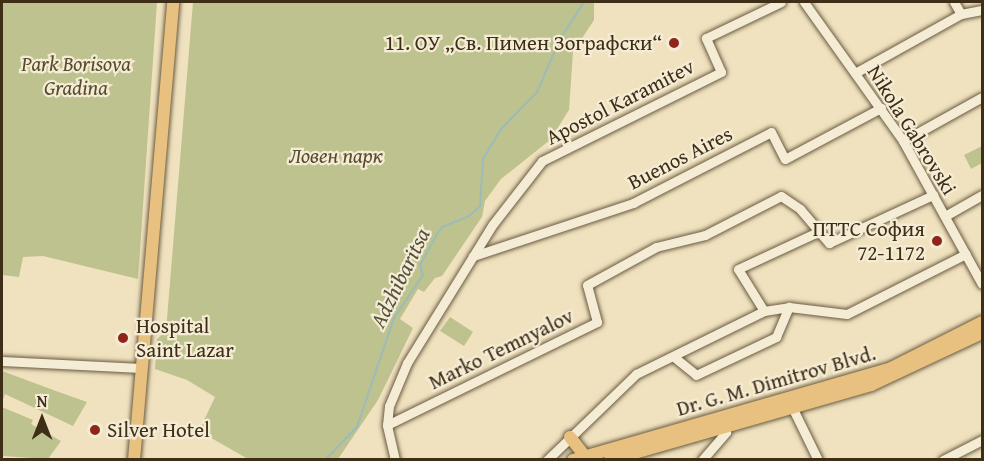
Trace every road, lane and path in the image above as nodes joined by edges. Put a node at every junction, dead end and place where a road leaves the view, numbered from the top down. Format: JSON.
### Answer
{"nodes":[{"id":1,"x":173,"y":2,"type":"edge"},
{"id":2,"x":781,"y":2,"type":"edge"},
{"id":3,"x":804,"y":2,"type":"edge"},
{"id":4,"x":954,"y":2,"type":"edge"},
{"id":5,"x":982,"y":10,"type":"edge"},
{"id":6,"x":961,"y":14,"type":"junction"},
{"id":7,"x":855,"y":73,"type":"junction"},
{"id":8,"x":982,"y":97,"type":"edge"},
{"id":9,"x":881,"y":108,"type":"junction"},
{"id":10,"x":903,"y":141,"type":"junction"},
{"id":11,"x":933,"y":195,"type":"junction"},
{"id":12,"x":982,"y":195,"type":"edge"},
{"id":13,"x":945,"y":216,"type":"junction"},
{"id":14,"x":820,"y":231,"type":"junction"},
{"id":15,"x":966,"y":254,"type":"junction"},
{"id":16,"x":473,"y":256,"type":"junction"},
{"id":17,"x":982,"y":284,"type":"edge"},
{"id":18,"x":789,"y":307,"type":"junction"},
{"id":19,"x":764,"y":311,"type":"junction"},
{"id":20,"x":982,"y":322,"type":"edge"},
{"id":21,"x":982,"y":333,"type":"edge"},
{"id":22,"x":674,"y":357,"type":"junction"},
{"id":23,"x":2,"y":361,"type":"edge"},
{"id":24,"x":141,"y":368,"type":"junction"},
{"id":25,"x":792,"y":408,"type":"junction"},
{"id":26,"x":387,"y":426,"type":"junction"},
{"id":27,"x":724,"y":427,"type":"junction"},
{"id":28,"x":570,"y":437,"type":"junction"},
{"id":29,"x":982,"y":440,"type":"edge"},
{"id":30,"x":579,"y":458,"type":"edge"},
{"id":31,"x":134,"y":459,"type":"edge"},
{"id":32,"x":395,"y":459,"type":"edge"},
{"id":33,"x":547,"y":459,"type":"edge"},
{"id":34,"x":611,"y":459,"type":"edge"},
{"id":35,"x":702,"y":459,"type":"edge"},
{"id":36,"x":818,"y":459,"type":"edge"},
{"id":37,"x":943,"y":459,"type":"edge"}],
"edges":[{"from":1,"to":24,"type":"main road"},
{"from":2,"to":16,"type":"street","name":"Apostol Karamitev"},
{"from":3,"to":7,"type":"street","name":"Nikola Gabrovski"},
{"from":4,"to":6,"type":"street"},
{"from":5,"to":6,"type":"street"},
{"from":6,"to":7,"type":"street"},
{"from":7,"to":9,"type":"street","name":"Nikola Gabrovski"},
{"from":8,"to":10,"type":"street"},
{"from":9,"to":10,"type":"street","name":"Nikola Gabrovski"},
{"from":9,"to":16,"type":"street","name":"Buenos Aires"},
{"from":10,"to":11,"type":"street","name":"Nikola Gabrovski"},
{"from":11,"to":13,"type":"street","name":"Nikola Gabrovski"},
{"from":11,"to":14,"type":"street"},
{"from":12,"to":13,"type":"street"},
{"from":13,"to":15,"type":"street","name":"Nikola Gabrovski"},
{"from":14,"to":19,"type":"street"},
{"from":14,"to":26,"type":"street","name":"Marko Temnyalov"},
{"from":15,"to":17,"type":"street","name":"Nikola Gabrovski"},
{"from":15,"to":18,"type":"street"},
{"from":16,"to":26,"type":"street","name":"Apostol Karamitev"},
{"from":18,"to":19,"type":"street"},
{"from":18,"to":22,"type":"street"},
{"from":19,"to":22,"type":"street"},
{"from":20,"to":30,"type":"main road","name":"Dr. G. M. Dimitrov Blvd."},
{"from":21,"to":25,"type":"main road","name":"Dr. G. M. Dimitrov Blvd."},
{"from":22,"to":28,"type":"street"},
{"from":23,"to":24,"type":"street"},
{"from":24,"to":31,"type":"main road"},
{"from":25,"to":27,"type":"main road","name":"Dr. G. M. Dimitrov Blvd."},
{"from":25,"to":36,"type":"street"},
{"from":26,"to":32,"type":"street","name":"Apostol Karamitev"},
{"from":27,"to":34,"type":"main road","name":"Dr. G. M. Dimitrov Blvd."},
{"from":27,"to":35,"type":"street"},
{"from":28,"to":30,"type":"main road"},
{"from":28,"to":33,"type":"street"},
{"from":29,"to":37,"type":"street"}]}
